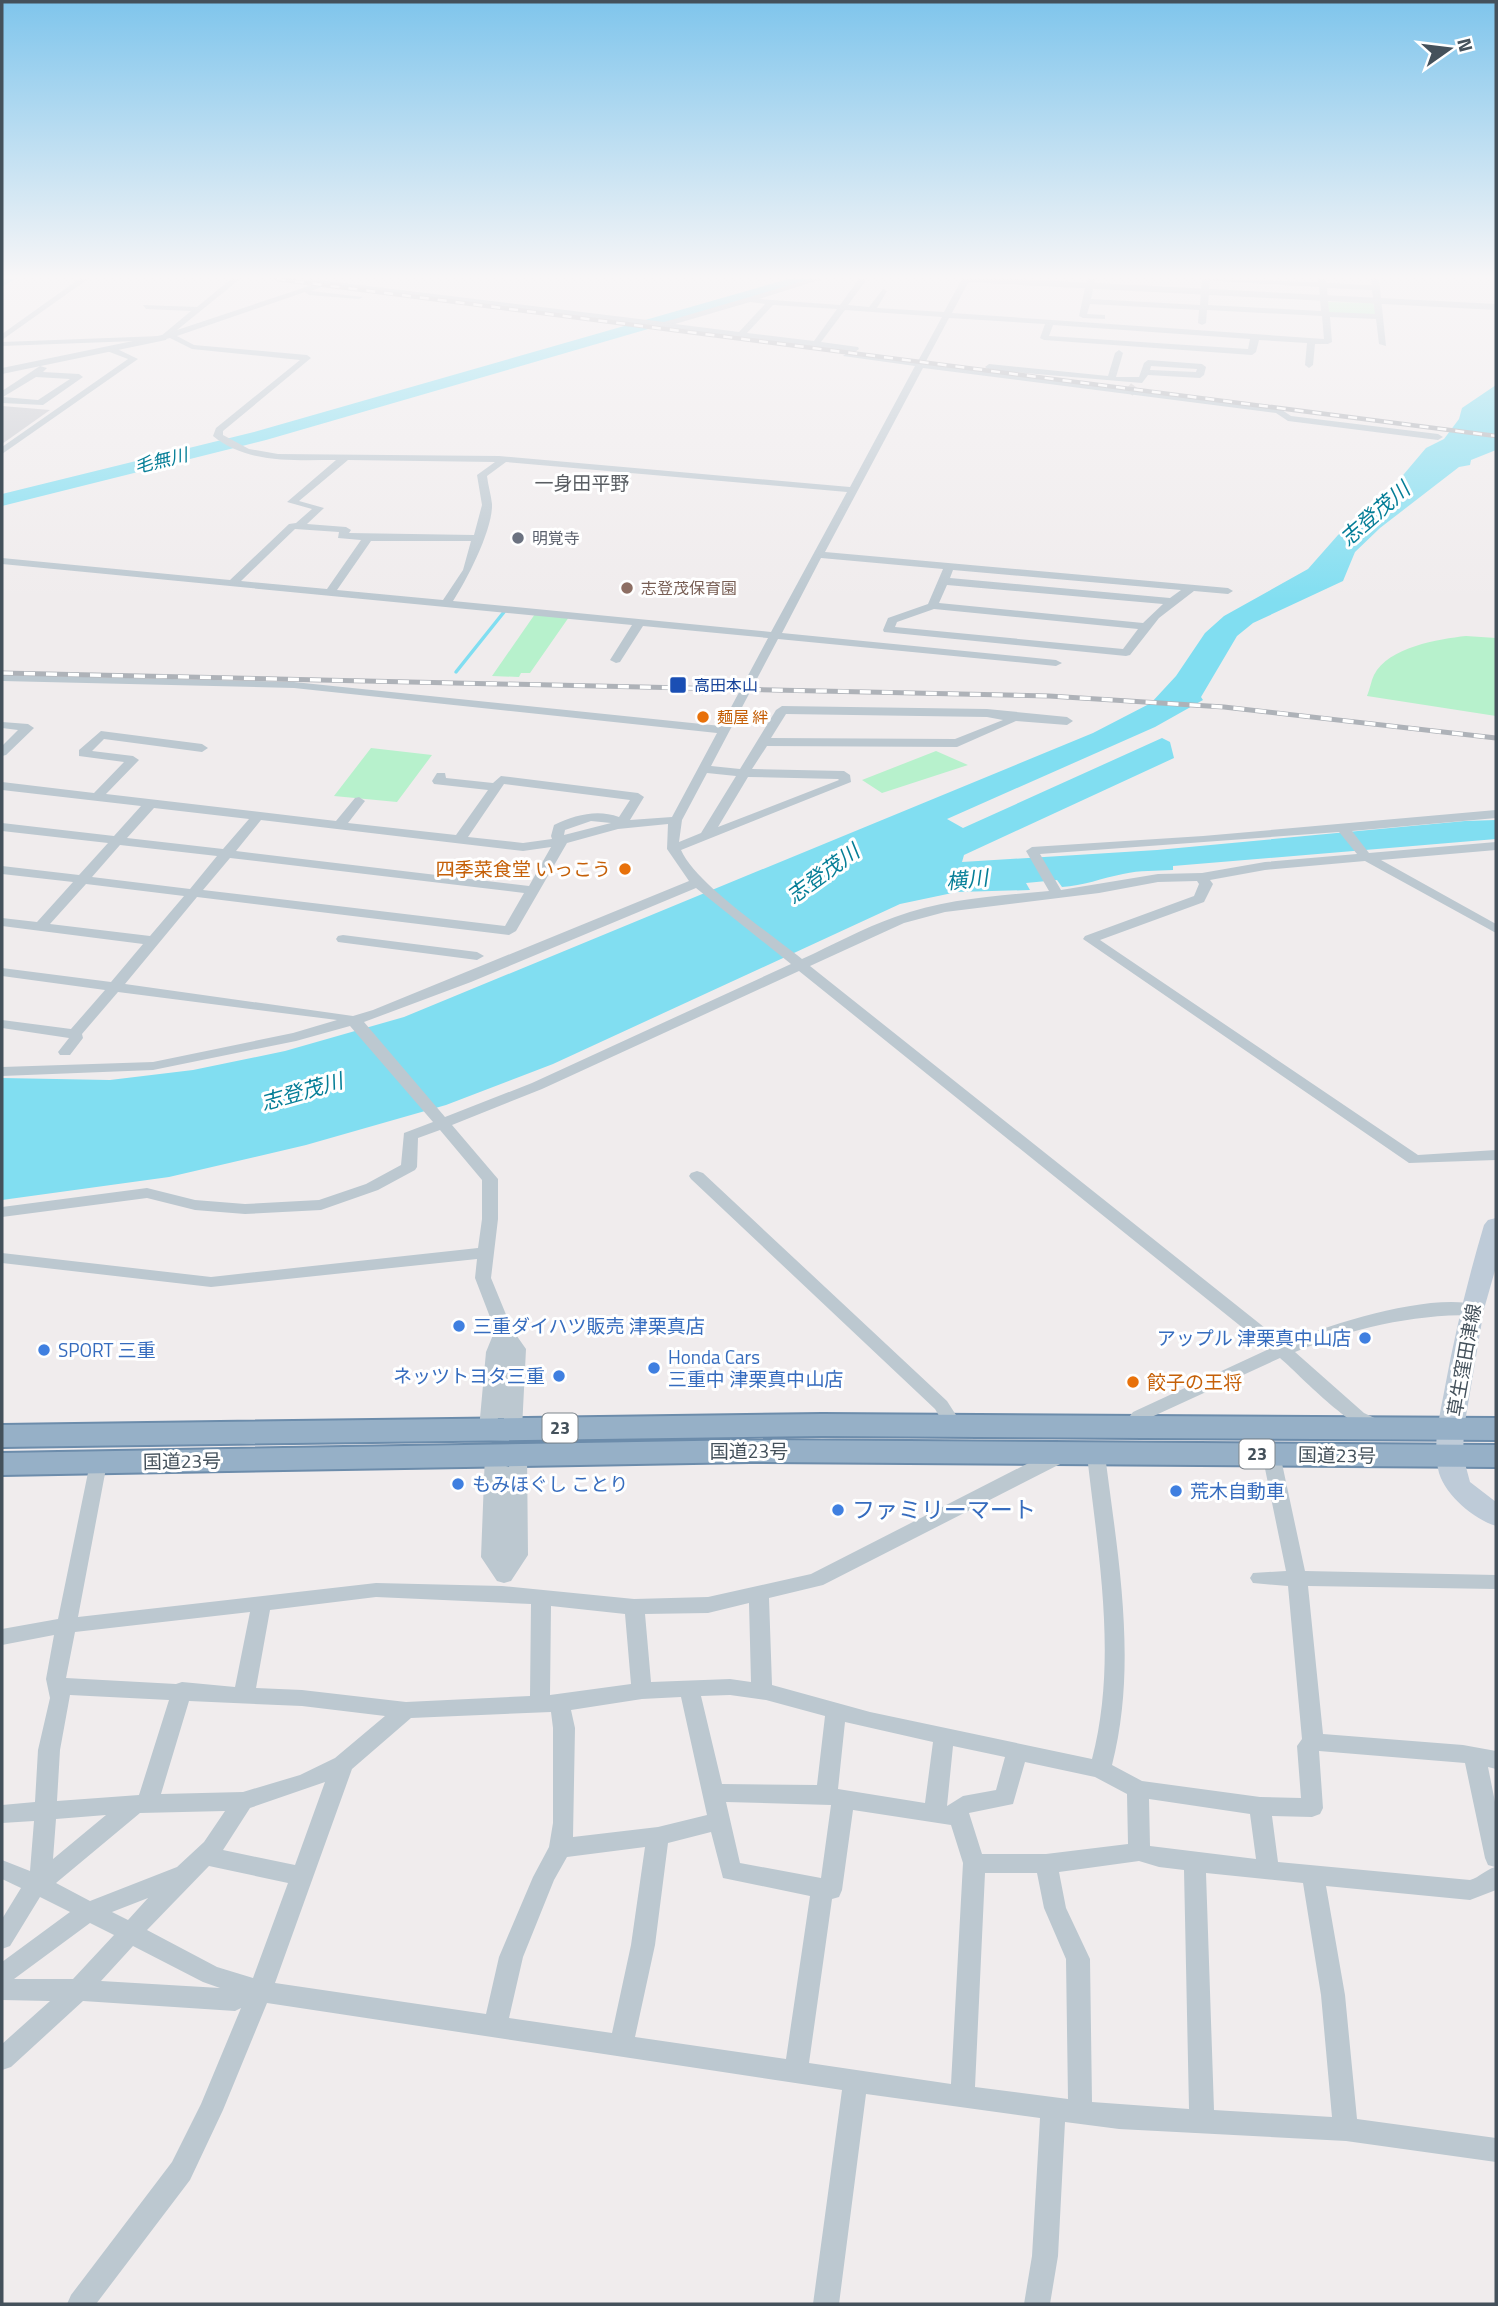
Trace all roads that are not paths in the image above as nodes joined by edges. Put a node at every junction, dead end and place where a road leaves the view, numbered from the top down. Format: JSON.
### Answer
{"nodes":[{"id":1,"x":18,"y":387,"type":"edge"},
{"id":2,"x":65,"y":387,"type":"edge"},
{"id":3,"x":94,"y":387,"type":"edge"},
{"id":4,"x":272,"y":387,"type":"edge"},
{"id":5,"x":909,"y":387,"type":"edge"},
{"id":6,"x":1105,"y":387,"type":"edge"},
{"id":7,"x":2,"y":398,"type":"edge"},
{"id":8,"x":1438,"y":437,"type":"dead end"},
{"id":9,"x":2,"y":451,"type":"edge"},
{"id":10,"x":346,"y":457,"type":"junction"},
{"id":11,"x":502,"y":461,"type":"junction"},
{"id":12,"x":853,"y":490,"type":"junction"},
{"id":13,"x":299,"y":526,"type":"junction"},
{"id":14,"x":368,"y":538,"type":"junction"},
{"id":15,"x":477,"y":538,"type":"junction"},
{"id":16,"x":819,"y":555,"type":"junction"},
{"id":17,"x":2,"y":561,"type":"edge"},
{"id":18,"x":949,"y":567,"type":"junction"},
{"id":19,"x":943,"y":581,"type":"junction"},
{"id":20,"x":233,"y":583,"type":"junction"},
{"id":21,"x":1192,"y":589,"type":"junction"},
{"id":22,"x":1228,"y":591,"type":"dead end"},
{"id":23,"x":330,"y":592,"type":"junction"},
{"id":24,"x":1170,"y":601,"type":"junction"},
{"id":25,"x":447,"y":603,"type":"junction"},
{"id":26,"x":933,"y":606,"type":"junction"},
{"id":27,"x":640,"y":622,"type":"junction"},
{"id":28,"x":1143,"y":626,"type":"junction"},
{"id":29,"x":776,"y":636,"type":"junction"},
{"id":30,"x":616,"y":660,"type":"dead end"},
{"id":31,"x":1056,"y":663,"type":"dead end"},
{"id":32,"x":2,"y":678,"type":"edge"},
{"id":33,"x":1009,"y":717,"type":"junction"},
{"id":34,"x":1067,"y":721,"type":"dead end"},
{"id":35,"x":2,"y":725,"type":"edge"},
{"id":36,"x":726,"y":730,"type":"junction"},
{"id":37,"x":764,"y":741,"type":"junction"},
{"id":38,"x":202,"y":748,"type":"dead end"},
{"id":39,"x":2,"y":752,"type":"edge"},
{"id":40,"x":705,"y":769,"type":"junction"},
{"id":41,"x":744,"y":773,"type":"junction"},
{"id":42,"x":445,"y":782,"type":"dead end"},
{"id":43,"x":2,"y":786,"type":"edge"},
{"id":44,"x":497,"y":787,"type":"junction"},
{"id":45,"x":97,"y":797,"type":"junction"},
{"id":46,"x":359,"y":801,"type":"dead end"},
{"id":47,"x":151,"y":803,"type":"junction"},
{"id":48,"x":1496,"y":814,"type":"edge"},
{"id":49,"x":258,"y":816,"type":"junction"},
{"id":50,"x":676,"y":820,"type":"junction"},
{"id":51,"x":621,"y":824,"type":"junction"},
{"id":52,"x":340,"y":825,"type":"junction"},
{"id":53,"x":2,"y":827,"type":"edge"},
{"id":54,"x":1343,"y":828,"type":"junction"},
{"id":55,"x":706,"y":836,"type":"junction"},
{"id":56,"x":460,"y":839,"type":"junction"},
{"id":57,"x":562,"y":840,"type":"junction"},
{"id":58,"x":118,"y":841,"type":"junction"},
{"id":59,"x":1496,"y":846,"type":"edge"},
{"id":60,"x":673,"y":849,"type":"junction"},
{"id":61,"x":226,"y":854,"type":"junction"},
{"id":62,"x":1365,"y":856,"type":"junction"},
{"id":63,"x":2,"y":870,"type":"edge"},
{"id":64,"x":1202,"y":877,"type":"junction"},
{"id":65,"x":82,"y":880,"type":"junction"},
{"id":66,"x":700,"y":885,"type":"junction"},
{"id":67,"x":533,"y":890,"type":"junction"},
{"id":68,"x":193,"y":893,"type":"junction"},
{"id":69,"x":1057,"y":894,"type":"junction"},
{"id":70,"x":413,"y":919,"type":"junction"},
{"id":71,"x":2,"y":922,"type":"edge"},
{"id":72,"x":40,"y":927,"type":"junction"},
{"id":73,"x":1496,"y":929,"type":"edge"},
{"id":74,"x":342,"y":939,"type":"dead end"},
{"id":75,"x":153,"y":941,"type":"junction"},
{"id":76,"x":394,"y":946,"type":"junction"},
{"id":77,"x":477,"y":956,"type":"dead end"},
{"id":78,"x":797,"y":964,"type":"junction"},
{"id":79,"x":2,"y":972,"type":"edge"},
{"id":80,"x":115,"y":986,"type":"junction"},
{"id":81,"x":355,"y":1022,"type":"junction"},
{"id":82,"x":2,"y":1024,"type":"edge"},
{"id":83,"x":75,"y":1034,"type":"junction"},
{"id":84,"x":65,"y":1052,"type":"dead end"},
{"id":85,"x":2,"y":1072,"type":"edge"},
{"id":86,"x":442,"y":1123,"type":"junction"},
{"id":87,"x":1496,"y":1155,"type":"edge"},
{"id":88,"x":698,"y":1176,"type":"dead end"},
{"id":89,"x":2,"y":1212,"type":"edge"},
{"id":90,"x":1496,"y":1230,"type":"edge"},
{"id":91,"x":485,"y":1253,"type":"junction"},
{"id":92,"x":2,"y":1258,"type":"edge"},
{"id":93,"x":1472,"y":1309,"type":"junction"},
{"id":94,"x":504,"y":1330,"type":"junction"},
{"id":95,"x":1282,"y":1350,"type":"junction"},
{"id":96,"x":1139,"y":1416,"type":"dead end"},
{"id":97,"x":954,"y":1426,"type":"junction"},
{"id":98,"x":1380,"y":1428,"type":"junction"},
{"id":99,"x":1496,"y":1429,"type":"edge"},
{"id":100,"x":2,"y":1436,"type":"edge"},
{"id":101,"x":503,"y":1442,"type":"junction"},
{"id":102,"x":1451,"y":1442,"type":"junction"},
{"id":103,"x":1063,"y":1454,"type":"junction"},
{"id":104,"x":1271,"y":1454,"type":"junction"},
{"id":105,"x":1096,"y":1455,"type":"junction"},
{"id":106,"x":1496,"y":1456,"type":"edge"},
{"id":107,"x":98,"y":1463,"type":"junction"},
{"id":108,"x":2,"y":1464,"type":"edge"},
{"id":109,"x":1496,"y":1516,"type":"edge"},
{"id":110,"x":1260,"y":1578,"type":"dead end"},
{"id":111,"x":1297,"y":1578,"type":"junction"},
{"id":112,"x":1496,"y":1582,"type":"edge"},
{"id":113,"x":503,"y":1584,"type":"junction"},
{"id":114,"x":758,"y":1595,"type":"junction"},
{"id":115,"x":541,"y":1598,"type":"junction"},
{"id":116,"x":262,"y":1602,"type":"junction"},
{"id":117,"x":634,"y":1606,"type":"junction"},
{"id":118,"x":64,"y":1626,"type":"junction"},
{"id":119,"x":2,"y":1637,"type":"edge"},
{"id":120,"x":56,"y":1686,"type":"junction"},
{"id":121,"x":689,"y":1688,"type":"junction"},
{"id":122,"x":182,"y":1690,"type":"junction"},
{"id":123,"x":642,"y":1691,"type":"junction"},
{"id":124,"x":762,"y":1692,"type":"junction"},
{"id":125,"x":244,"y":1694,"type":"junction"},
{"id":126,"x":550,"y":1704,"type":"junction"},
{"id":127,"x":406,"y":1710,"type":"junction"},
{"id":128,"x":836,"y":1711,"type":"junction"},
{"id":129,"x":944,"y":1736,"type":"junction"},
{"id":130,"x":1313,"y":1742,"type":"junction"},
{"id":131,"x":1017,"y":1751,"type":"junction"},
{"id":132,"x":1486,"y":1759,"type":"edge"},
{"id":133,"x":343,"y":1764,"type":"junction"},
{"id":134,"x":1100,"y":1769,"type":"junction"},
{"id":135,"x":1138,"y":1789,"type":"junction"},
{"id":136,"x":713,"y":1793,"type":"junction"},
{"id":137,"x":835,"y":1797,"type":"junction"},
{"id":138,"x":243,"y":1801,"type":"junction"},
{"id":139,"x":141,"y":1804,"type":"junction"},
{"id":140,"x":1260,"y":1807,"type":"junction"},
{"id":141,"x":47,"y":1811,"type":"junction"},
{"id":142,"x":2,"y":1814,"type":"edge"},
{"id":143,"x":946,"y":1815,"type":"junction"},
{"id":144,"x":720,"y":1821,"type":"junction"},
{"id":145,"x":658,"y":1836,"type":"junction"},
{"id":146,"x":561,"y":1848,"type":"junction"},
{"id":147,"x":1139,"y":1852,"type":"junction"},
{"id":148,"x":206,"y":1856,"type":"junction"},
{"id":149,"x":1496,"y":1858,"type":"edge"},
{"id":150,"x":1195,"y":1862,"type":"junction"},
{"id":151,"x":974,"y":1863,"type":"junction"},
{"id":152,"x":1046,"y":1864,"type":"junction"},
{"id":153,"x":2,"y":1869,"type":"edge"},
{"id":154,"x":1268,"y":1870,"type":"junction"},
{"id":155,"x":185,"y":1874,"type":"junction"},
{"id":156,"x":301,"y":1875,"type":"junction"},
{"id":157,"x":1313,"y":1875,"type":"junction"},
{"id":158,"x":1496,"y":1876,"type":"edge"},
{"id":159,"x":36,"y":1887,"type":"junction"},
{"id":160,"x":822,"y":1888,"type":"junction"},
{"id":161,"x":89,"y":1911,"type":"junction"},
{"id":162,"x":131,"y":1933,"type":"junction"},
{"id":163,"x":2,"y":1939,"type":"edge"},
{"id":164,"x":2,"y":1975,"type":"edge"},
{"id":165,"x":2,"y":1990,"type":"edge"},
{"id":166,"x":78,"y":1990,"type":"junction"},
{"id":167,"x":260,"y":1991,"type":"junction"},
{"id":168,"x":496,"y":2025,"type":"junction"},
{"id":169,"x":622,"y":2044,"type":"junction"},
{"id":170,"x":2,"y":2059,"type":"edge"},
{"id":171,"x":796,"y":2071,"type":"junction"},
{"id":172,"x":856,"y":2080,"type":"junction"},
{"id":173,"x":962,"y":2097,"type":"junction"},
{"id":174,"x":1053,"y":2108,"type":"junction"},
{"id":175,"x":1080,"y":2112,"type":"junction"},
{"id":176,"x":1202,"y":2122,"type":"junction"},
{"id":177,"x":1346,"y":2129,"type":"junction"},
{"id":178,"x":1496,"y":2150,"type":"edge"},
{"id":179,"x":80,"y":2304,"type":"edge"},
{"id":180,"x":826,"y":2304,"type":"edge"},
{"id":181,"x":1037,"y":2304,"type":"edge"}],
"edges":[{"from":1,"to":7,"type":"street"},
{"from":2,"to":7,"type":"street"},
{"from":3,"to":9,"type":"street"},
{"from":4,"to":10,"type":"street"},
{"from":5,"to":12,"type":"street"},
{"from":6,"to":8,"type":"street"},
{"from":10,"to":11,"type":"street"},
{"from":10,"to":13,"type":"street"},
{"from":11,"to":12,"type":"street"},
{"from":11,"to":15,"type":"street"},
{"from":12,"to":16,"type":"street"},
{"from":13,"to":14,"type":"street"},
{"from":13,"to":20,"type":"street"},
{"from":14,"to":15,"type":"street"},
{"from":14,"to":23,"type":"street"},
{"from":15,"to":25,"type":"street"},
{"from":16,"to":18,"type":"street"},
{"from":16,"to":29,"type":"street"},
{"from":17,"to":20,"type":"street"},
{"from":18,"to":19,"type":"street"},
{"from":18,"to":21,"type":"street"},
{"from":19,"to":24,"type":"street"},
{"from":19,"to":26,"type":"street"},
{"from":20,"to":23,"type":"street"},
{"from":21,"to":22,"type":"street"},
{"from":21,"to":24,"type":"street"},
{"from":23,"to":25,"type":"street"},
{"from":24,"to":28,"type":"street"},
{"from":25,"to":27,"type":"street"},
{"from":26,"to":28,"type":"street"},
{"from":26,"to":28,"type":"street"},
{"from":27,"to":29,"type":"street"},
{"from":27,"to":30,"type":"street"},
{"from":29,"to":31,"type":"street"},
{"from":29,"to":36,"type":"street"},
{"from":32,"to":36,"type":"street"},
{"from":33,"to":34,"type":"street"},
{"from":33,"to":37,"type":"street"},
{"from":33,"to":37,"type":"street"},
{"from":35,"to":39,"type":"street"},
{"from":36,"to":40,"type":"street"},
{"from":37,"to":41,"type":"street"},
{"from":38,"to":45,"type":"street"},
{"from":40,"to":41,"type":"street"},
{"from":40,"to":50,"type":"street"},
{"from":41,"to":55,"type":"street"},
{"from":41,"to":55,"type":"street"},
{"from":42,"to":44,"type":"street"},
{"from":43,"to":45,"type":"street"},
{"from":44,"to":51,"type":"street"},
{"from":44,"to":56,"type":"street"},
{"from":45,"to":47,"type":"street"},
{"from":46,"to":52,"type":"street"},
{"from":47,"to":49,"type":"street"},
{"from":47,"to":58,"type":"street"},
{"from":48,"to":54,"type":"street"},
{"from":49,"to":52,"type":"street"},
{"from":49,"to":61,"type":"street"},
{"from":50,"to":51,"type":"street"},
{"from":50,"to":60,"type":"street"},
{"from":51,"to":57,"type":"street"},
{"from":52,"to":56,"type":"street"},
{"from":53,"to":58,"type":"street"},
{"from":54,"to":62,"type":"street"},
{"from":54,"to":69,"type":"street"},
{"from":55,"to":60,"type":"street"},
{"from":56,"to":57,"type":"street"},
{"from":57,"to":67,"type":"street"},
{"from":58,"to":61,"type":"street"},
{"from":58,"to":65,"type":"street"},
{"from":59,"to":62,"type":"street"},
{"from":60,"to":66,"type":"street"},
{"from":61,"to":67,"type":"street"},
{"from":61,"to":68,"type":"street"},
{"from":62,"to":64,"type":"street"},
{"from":62,"to":73,"type":"street"},
{"from":63,"to":65,"type":"street"},
{"from":64,"to":69,"type":"street"},
{"from":64,"to":87,"type":"street"},
{"from":65,"to":68,"type":"street"},
{"from":65,"to":72,"type":"street"},
{"from":66,"to":78,"type":"street"},
{"from":66,"to":81,"type":"street"},
{"from":67,"to":70,"type":"street"},
{"from":68,"to":70,"type":"street"},
{"from":68,"to":75,"type":"street"},
{"from":69,"to":78,"type":"street"},
{"from":70,"to":76,"type":"street"},
{"from":71,"to":72,"type":"street"},
{"from":72,"to":75,"type":"street"},
{"from":74,"to":76,"type":"street"},
{"from":75,"to":80,"type":"street"},
{"from":76,"to":77,"type":"street"},
{"from":78,"to":86,"type":"street"},
{"from":78,"to":95,"type":"street"},
{"from":79,"to":80,"type":"street"},
{"from":80,"to":81,"type":"street"},
{"from":80,"to":83,"type":"street"},
{"from":81,"to":85,"type":"street"},
{"from":81,"to":86,"type":"street"},
{"from":82,"to":83,"type":"street"},
{"from":83,"to":84,"type":"street"},
{"from":86,"to":89,"type":"street"},
{"from":86,"to":91,"type":"street"},
{"from":88,"to":97,"type":"street"},
{"from":90,"to":93,"type":"main road","name":"草生窪田津線"},
{"from":91,"to":92,"type":"street"},
{"from":91,"to":94,"type":"street"},
{"from":93,"to":95,"type":"street"},
{"from":93,"to":102,"type":"main road","name":"草生窪田津線"},
{"from":94,"to":101,"type":"street"},
{"from":94,"to":101,"type":"street"},
{"from":95,"to":96,"type":"street"},
{"from":95,"to":98,"type":"street"},
{"from":97,"to":98,"type":"highway","name":"国道23号","number":"23"},
{"from":97,"to":101,"type":"highway","name":"国道23号","number":"23"},
{"from":98,"to":102,"type":"highway","name":"国道23号","number":"23"},
{"from":99,"to":102,"type":"highway","name":"国道23号","number":"23"},
{"from":100,"to":101,"type":"highway","name":"国道23号","number":"23"},
{"from":101,"to":103,"type":"highway","name":"国道23号","number":"23"},
{"from":101,"to":107,"type":"highway","name":"国道23号","number":"23"},
{"from":101,"to":113,"type":"street"},
{"from":102,"to":104,"type":"highway","name":"国道23号","number":"23"},
{"from":102,"to":106,"type":"highway","name":"国道23号","number":"23"},
{"from":102,"to":109,"type":"main road"},
{"from":103,"to":105,"type":"highway","name":"国道23号","number":"23"},
{"from":103,"to":114,"type":"street"},
{"from":104,"to":105,"type":"highway","name":"国道23号","number":"23"},
{"from":104,"to":111,"type":"street"},
{"from":105,"to":134,"type":"street"},
{"from":107,"to":108,"type":"highway","name":"国道23号","number":"23"},
{"from":107,"to":118,"type":"street"},
{"from":110,"to":111,"type":"street"},
{"from":111,"to":112,"type":"street"},
{"from":111,"to":130,"type":"street"},
{"from":113,"to":115,"type":"street"},
{"from":113,"to":116,"type":"street"},
{"from":114,"to":117,"type":"street"},
{"from":114,"to":124,"type":"street"},
{"from":115,"to":117,"type":"street"},
{"from":115,"to":126,"type":"street"},
{"from":116,"to":118,"type":"street"},
{"from":116,"to":125,"type":"street"},
{"from":117,"to":123,"type":"street"},
{"from":118,"to":119,"type":"street"},
{"from":118,"to":120,"type":"street"},
{"from":120,"to":122,"type":"street"},
{"from":120,"to":141,"type":"street"},
{"from":121,"to":123,"type":"street"},
{"from":121,"to":124,"type":"street"},
{"from":121,"to":136,"type":"street"},
{"from":122,"to":125,"type":"street"},
{"from":122,"to":139,"type":"street"},
{"from":123,"to":126,"type":"street"},
{"from":124,"to":128,"type":"street"},
{"from":125,"to":127,"type":"street"},
{"from":126,"to":127,"type":"street"},
{"from":126,"to":146,"type":"street"},
{"from":127,"to":133,"type":"street"},
{"from":128,"to":129,"type":"street"},
{"from":128,"to":137,"type":"street"},
{"from":129,"to":131,"type":"street"},
{"from":129,"to":143,"type":"street"},
{"from":130,"to":132,"type":"street"},
{"from":130,"to":140,"type":"street"},
{"from":131,"to":134,"type":"street"},
{"from":131,"to":143,"type":"street"},
{"from":132,"to":149,"type":"street"},
{"from":133,"to":138,"type":"street"},
{"from":133,"to":156,"type":"street"},
{"from":134,"to":135,"type":"street"},
{"from":135,"to":140,"type":"street"},
{"from":135,"to":147,"type":"street"},
{"from":136,"to":137,"type":"street"},
{"from":136,"to":144,"type":"street"},
{"from":137,"to":143,"type":"street"},
{"from":137,"to":160,"type":"street"},
{"from":138,"to":139,"type":"street"},
{"from":138,"to":148,"type":"street"},
{"from":139,"to":141,"type":"street"},
{"from":139,"to":159,"type":"street"},
{"from":140,"to":154,"type":"street"},
{"from":141,"to":142,"type":"street"},
{"from":141,"to":159,"type":"street"},
{"from":143,"to":151,"type":"street"},
{"from":144,"to":145,"type":"street"},
{"from":144,"to":160,"type":"street"},
{"from":145,"to":146,"type":"street"},
{"from":145,"to":169,"type":"street"},
{"from":146,"to":168,"type":"street"},
{"from":147,"to":150,"type":"street"},
{"from":147,"to":152,"type":"street"},
{"from":148,"to":155,"type":"street"},
{"from":148,"to":156,"type":"street"},
{"from":150,"to":154,"type":"street"},
{"from":150,"to":176,"type":"street"},
{"from":151,"to":152,"type":"street"},
{"from":151,"to":173,"type":"street"},
{"from":152,"to":175,"type":"street"},
{"from":153,"to":159,"type":"street"},
{"from":154,"to":157,"type":"street"},
{"from":155,"to":161,"type":"street"},
{"from":155,"to":162,"type":"street"},
{"from":156,"to":167,"type":"street"},
{"from":157,"to":158,"type":"street"},
{"from":157,"to":177,"type":"street"},
{"from":159,"to":161,"type":"street"},
{"from":159,"to":163,"type":"street"},
{"from":160,"to":171,"type":"street"},
{"from":161,"to":162,"type":"street"},
{"from":161,"to":164,"type":"street"},
{"from":162,"to":166,"type":"street"},
{"from":162,"to":167,"type":"street"},
{"from":165,"to":166,"type":"street"},
{"from":166,"to":167,"type":"street"},
{"from":166,"to":170,"type":"street"},
{"from":167,"to":168,"type":"street"},
{"from":167,"to":179,"type":"street"},
{"from":168,"to":169,"type":"street"},
{"from":169,"to":171,"type":"street"},
{"from":171,"to":172,"type":"street"},
{"from":172,"to":173,"type":"street"},
{"from":172,"to":180,"type":"street"},
{"from":173,"to":174,"type":"street"},
{"from":174,"to":175,"type":"street"},
{"from":174,"to":181,"type":"street"},
{"from":175,"to":176,"type":"street"},
{"from":176,"to":177,"type":"street"},
{"from":177,"to":178,"type":"street"}]}
